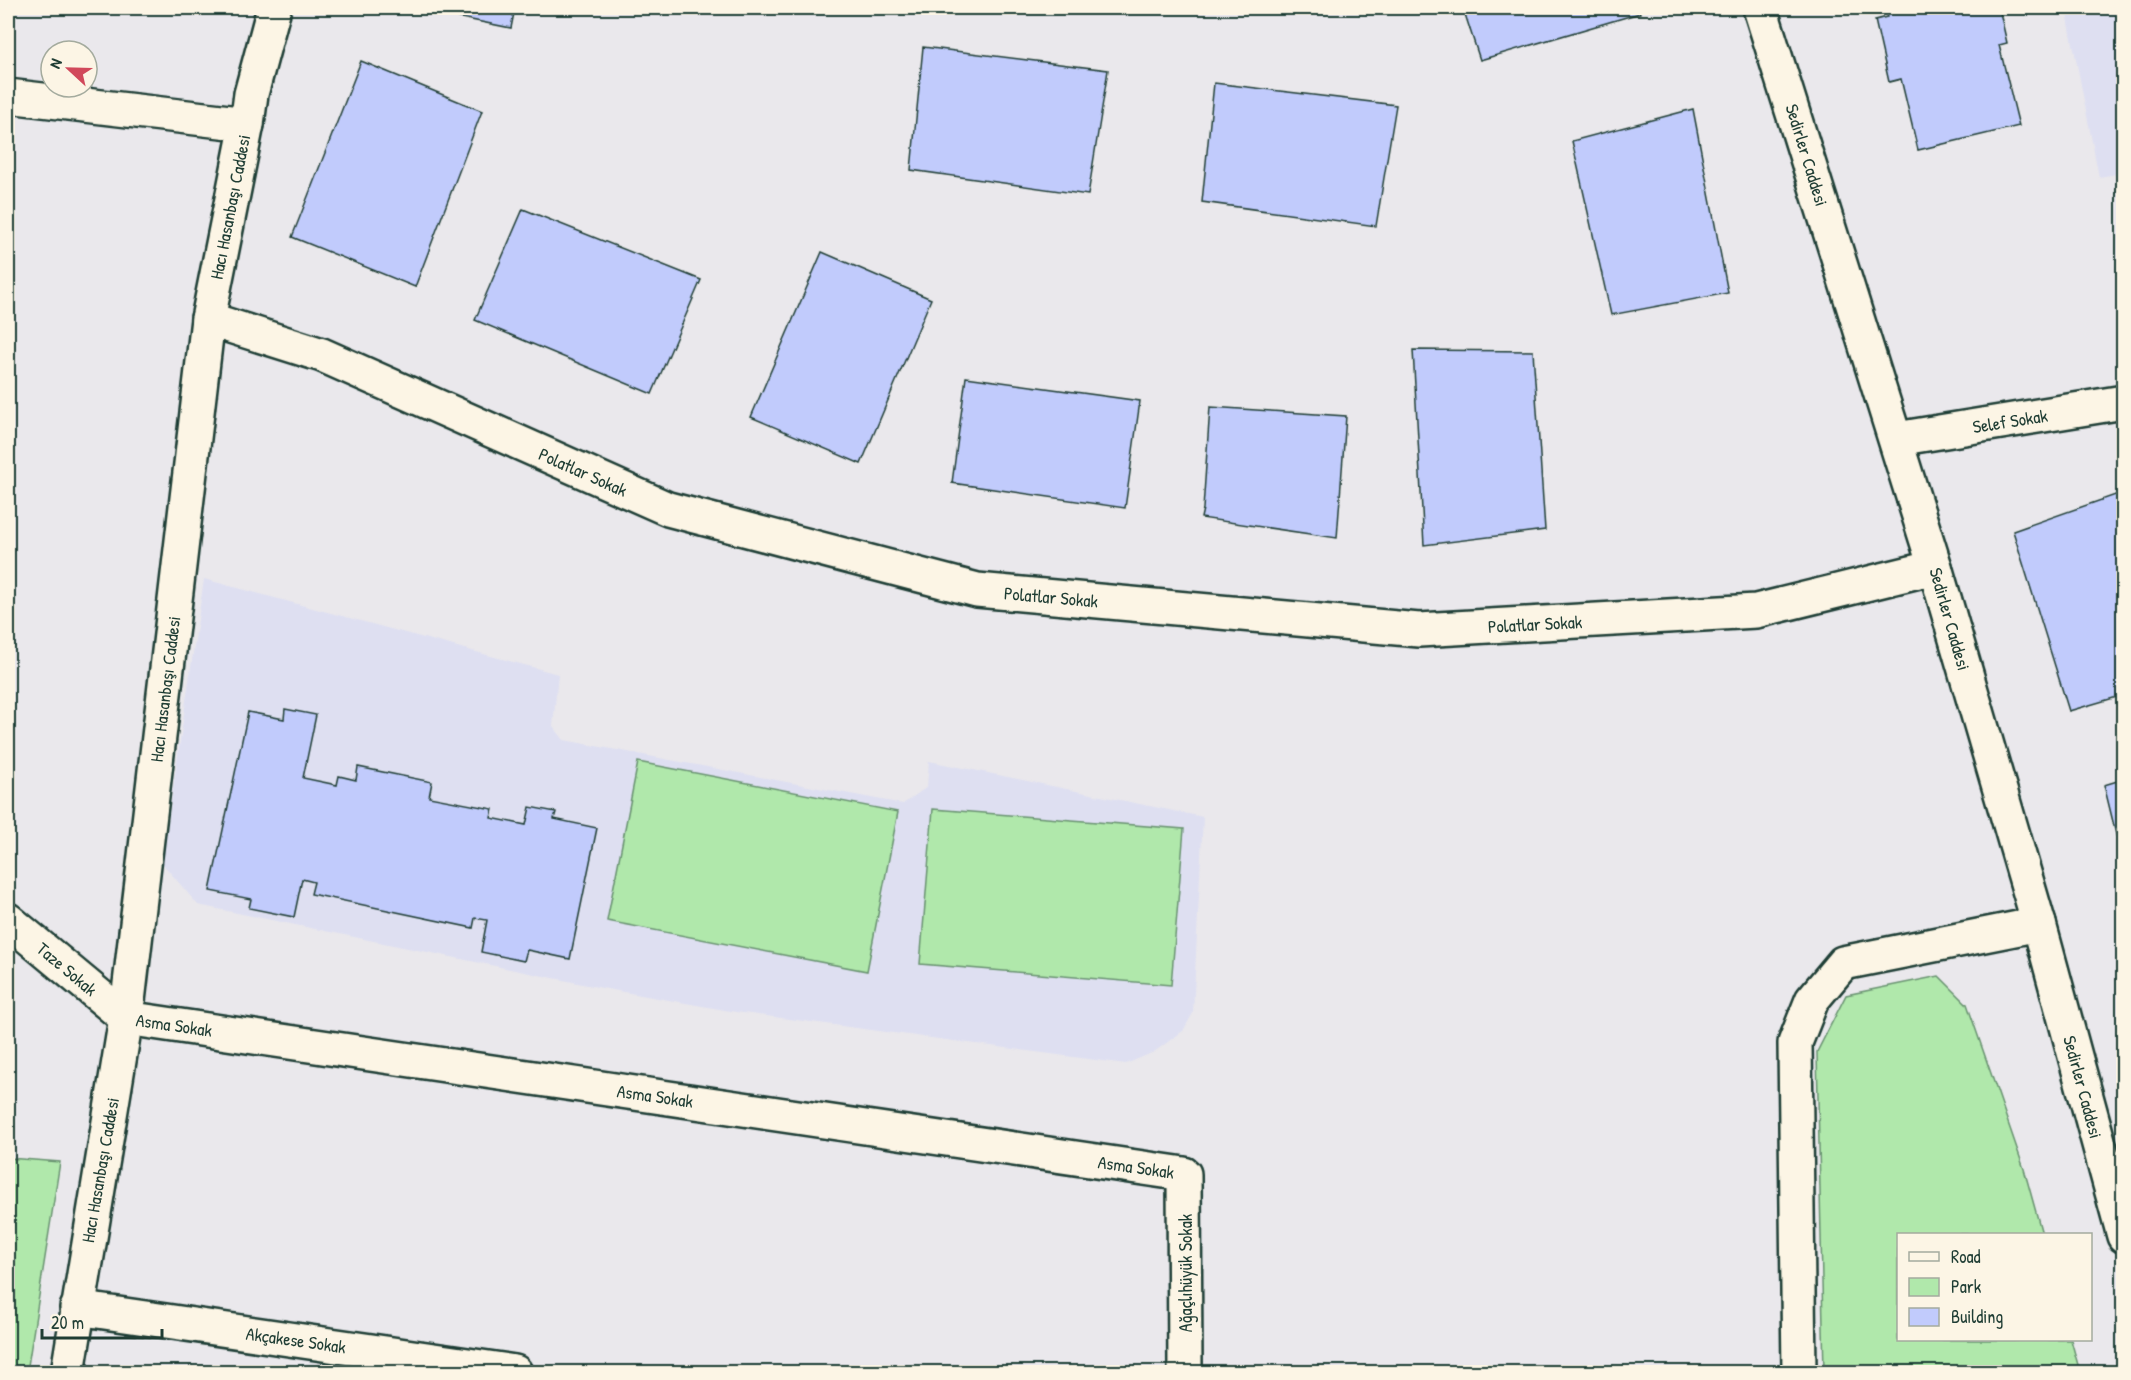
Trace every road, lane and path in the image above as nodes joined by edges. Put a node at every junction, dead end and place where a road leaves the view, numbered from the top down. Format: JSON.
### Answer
{"nodes":[{"id":1,"x":274,"y":8,"type":"edge"},
{"id":2,"x":1760,"y":8,"type":"edge"},
{"id":3,"x":8,"y":96,"type":"edge"},
{"id":4,"x":247,"y":124,"type":"junction"},
{"id":5,"x":208,"y":319,"type":"junction"},
{"id":6,"x":2124,"y":402,"type":"edge"},
{"id":7,"x":1896,"y":439,"type":"junction"},
{"id":8,"x":1935,"y":567,"type":"junction"},
{"id":9,"x":8,"y":920,"type":"edge"},
{"id":10,"x":2039,"y":924,"type":"junction"},
{"id":11,"x":126,"y":1018,"type":"junction"},
{"id":12,"x":1184,"y":1174,"type":"joint"},
{"id":13,"x":2124,"y":1236,"type":"edge"},
{"id":14,"x":77,"y":1308,"type":"junction"},
{"id":15,"x":68,"y":1372,"type":"edge"},
{"id":16,"x":515,"y":1372,"type":"edge"},
{"id":17,"x":1185,"y":1372,"type":"edge"},
{"id":18,"x":1799,"y":1372,"type":"edge"}],
"edges":[{"from":1,"to":4,"type":"street","name":"Hacı Hasanbaşı Caddesi"},
{"from":2,"to":7,"type":"street","name":"Sedirler Caddesi"},
{"from":3,"to":4,"type":"street"},
{"from":4,"to":5,"type":"street","name":"Hacı Hasanbaşı Caddesi"},
{"from":5,"to":8,"type":"street","name":"Polatlar Sokak"},
{"from":5,"to":11,"type":"street","name":"Hacı Hasanbaşı Caddesi"},
{"from":6,"to":7,"type":"street","name":"Selef Sokak"},
{"from":7,"to":8,"type":"street","name":"Sedirler Caddesi"},
{"from":8,"to":10,"type":"street","name":"Sedirler Caddesi"},
{"from":9,"to":11,"type":"street","name":"Taze Sokak"},
{"from":10,"to":13,"type":"street","name":"Sedirler Caddesi"},
{"from":10,"to":18,"type":"street"},
{"from":11,"to":12,"type":"street","name":"Asma Sokak"},
{"from":11,"to":14,"type":"street","name":"Hacı Hasanbaşı Caddesi"},
{"from":12,"to":17,"type":"street","name":"Ağaçlıhüyük Sokak"},
{"from":14,"to":15,"type":"street","name":"Hacı Hasanbaşı Caddesi"},
{"from":14,"to":16,"type":"street","name":"Akçakese Sokak"}]}
